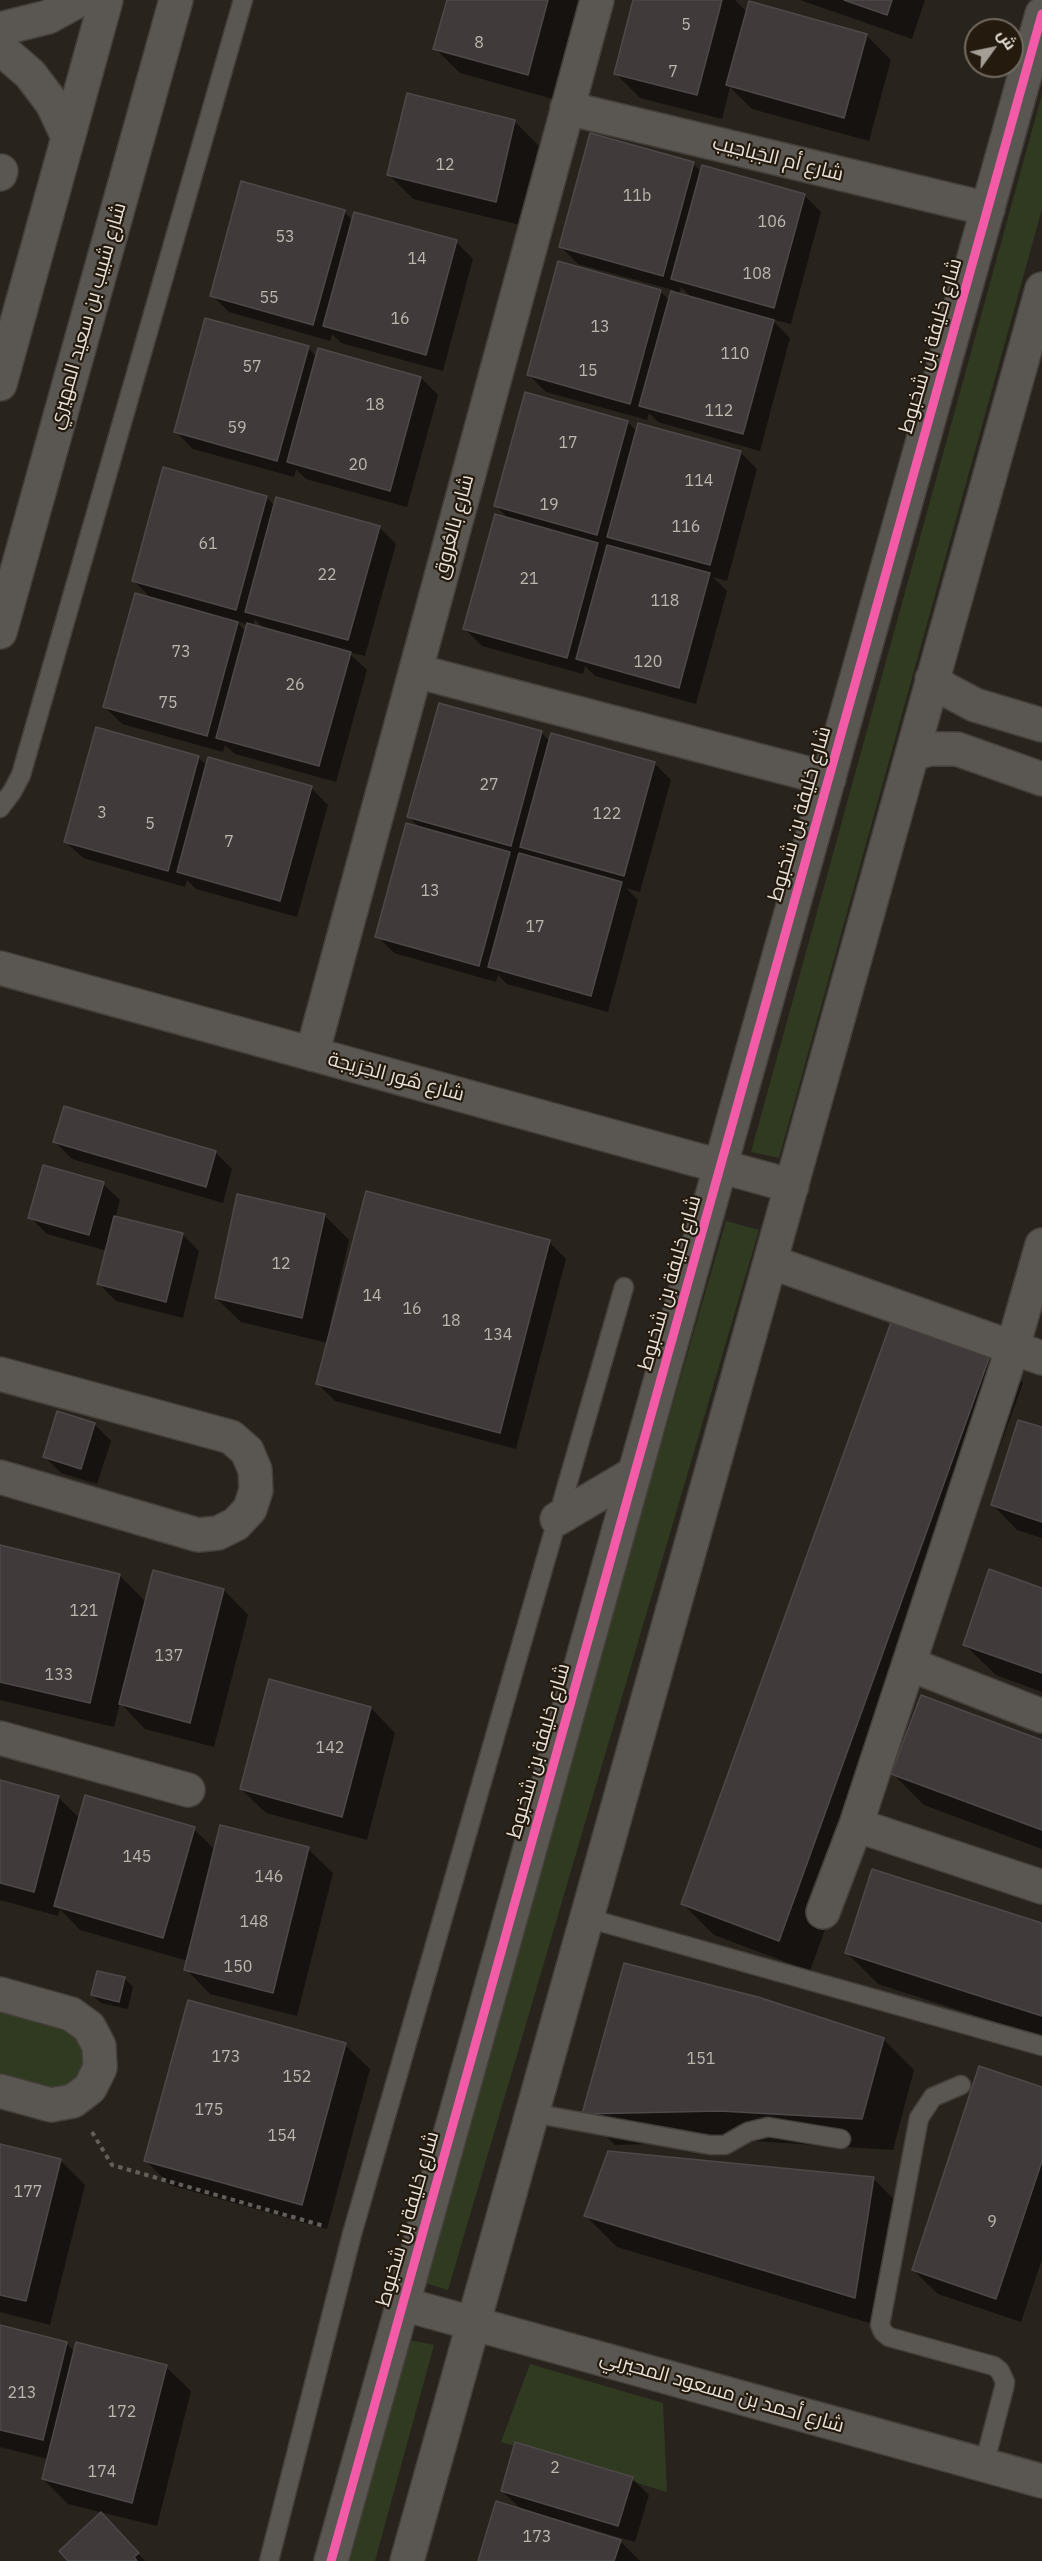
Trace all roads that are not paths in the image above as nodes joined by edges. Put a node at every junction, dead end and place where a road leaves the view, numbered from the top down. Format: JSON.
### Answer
{"nodes":[{"id":1,"x":79,"y":0,"type":"edge"},
{"id":2,"x":106,"y":0,"type":"edge"},
{"id":3,"x":176,"y":0,"type":"edge"},
{"id":4,"x":243,"y":0,"type":"edge"},
{"id":5,"x":597,"y":0,"type":"edge"},
{"id":6,"x":1042,"y":14,"type":"edge"},
{"id":7,"x":0,"y":29,"type":"edge"},
{"id":8,"x":0,"y":48,"type":"edge"},
{"id":9,"x":567,"y":108,"type":"junction"},
{"id":10,"x":68,"y":137,"type":"junction"},
{"id":11,"x":988,"y":209,"type":"junction"},
{"id":12,"x":1042,"y":289,"type":"edge"},
{"id":13,"x":0,"y":384,"type":"edge"},
{"id":14,"x":0,"y":632,"type":"edge"},
{"id":15,"x":416,"y":671,"type":"junction"},
{"id":16,"x":932,"y":679,"type":"junction"},
{"id":17,"x":1042,"y":724,"type":"edge"},
{"id":18,"x":913,"y":754,"type":"junction"},
{"id":19,"x":829,"y":778,"type":"junction"},
{"id":20,"x":1042,"y":778,"type":"edge"},
{"id":21,"x":0,"y":808,"type":"edge"},
{"id":22,"x":0,"y":968,"type":"edge"},
{"id":23,"x":312,"y":1054,"type":"junction"},
{"id":24,"x":721,"y":1166,"type":"junction"},
{"id":25,"x":792,"y":1186,"type":"junction"},
{"id":26,"x":1042,"y":1245,"type":"edge"},
{"id":27,"x":771,"y":1262,"type":"junction"},
{"id":28,"x":624,"y":1287,"type":"dead end"},
{"id":29,"x":1028,"y":1352,"type":"edge"},
{"id":30,"x":0,"y":1374,"type":"edge"},
{"id":31,"x":635,"y":1473,"type":"junction"},
{"id":32,"x":0,"y":1477,"type":"edge"},
{"id":33,"x":557,"y":1519,"type":"junction"},
{"id":34,"x":909,"y":1664,"type":"junction"},
{"id":35,"x":1042,"y":1716,"type":"edge"},
{"id":36,"x":0,"y":1738,"type":"edge"},
{"id":37,"x":188,"y":1790,"type":"dead end"},
{"id":38,"x":856,"y":1825,"type":"junction"},
{"id":39,"x":1042,"y":1887,"type":"edge"},
{"id":40,"x":823,"y":1912,"type":"dead end"},
{"id":41,"x":587,"y":1918,"type":"junction"},
{"id":42,"x":0,"y":1994,"type":"edge"},
{"id":43,"x":1042,"y":2046,"type":"edge"},
{"id":44,"x":961,"y":2085,"type":"dead end"},
{"id":45,"x":0,"y":2091,"type":"edge"},
{"id":46,"x":532,"y":2113,"type":"junction"},
{"id":47,"x":841,"y":2139,"type":"dead end"},
{"id":48,"x":403,"y":2304,"type":"junction"},
{"id":49,"x":474,"y":2323,"type":"junction"},
{"id":50,"x":984,"y":2465,"type":"junction"},
{"id":51,"x":1042,"y":2481,"type":"edge"},
{"id":52,"x":269,"y":2561,"type":"edge"},
{"id":53,"x":331,"y":2561,"type":"edge"},
{"id":54,"x":407,"y":2561,"type":"edge"}],
"edges":[{"from":1,"to":7,"type":"street"},
{"from":2,"to":10,"type":"street"},
{"from":3,"to":14,"type":"street","name":"شارع شبيب بن سعيد المهيري"},
{"from":4,"to":21,"type":"lane"},
{"from":5,"to":9,"type":"street","name":"شارع بالعُروق"},
{"from":6,"to":11,"type":"street","name":"شارع خليفة بن شخبوط"},
{"from":8,"to":10,"type":"street"},
{"from":9,"to":11,"type":"street","name":"شارع أم الجَباجيب"},
{"from":9,"to":15,"type":"street","name":"شارع بالعُروق"},
{"from":10,"to":13,"type":"street"},
{"from":11,"to":19,"type":"street","name":"شارع خليفة بن شخبوط"},
{"from":12,"to":16,"type":"street"},
{"from":15,"to":19,"type":"street"},
{"from":15,"to":23,"type":"street","name":"شارع بالعُروق"},
{"from":16,"to":17,"type":"street"},
{"from":16,"to":18,"type":"street"},
{"from":18,"to":20,"type":"street"},
{"from":18,"to":25,"type":"street"},
{"from":19,"to":24,"type":"street","name":"شارع خليفة بن شخبوط"},
{"from":22,"to":23,"type":"street","name":"شارع هُور الخِرَيجة"},
{"from":23,"to":24,"type":"street","name":"شارع هُور الخِرَيجة"},
{"from":24,"to":25,"type":"street","name":"شارع هُور الخِرَيجة"},
{"from":24,"to":31,"type":"street","name":"شارع خليفة بن شخبوط"},
{"from":25,"to":27,"type":"street"},
{"from":26,"to":29,"type":"street"},
{"from":27,"to":29,"type":"street"},
{"from":27,"to":41,"type":"street"},
{"from":28,"to":33,"type":"lane"},
{"from":29,"to":34,"type":"street"},
{"from":30,"to":32,"type":"street"},
{"from":31,"to":33,"type":"street"},
{"from":31,"to":48,"type":"street","name":"شارع خليفة بن شخبوط"},
{"from":33,"to":52,"type":"lane"},
{"from":34,"to":35,"type":"street"},
{"from":34,"to":38,"type":"street"},
{"from":36,"to":37,"type":"street"},
{"from":38,"to":39,"type":"street"},
{"from":38,"to":40,"type":"street"},
{"from":41,"to":43,"type":"lane"},
{"from":41,"to":46,"type":"street"},
{"from":42,"to":45,"type":"street"},
{"from":44,"to":50,"type":"lane"},
{"from":46,"to":47,"type":"lane"},
{"from":46,"to":49,"type":"street"},
{"from":48,"to":49,"type":"street","name":"شارع أحمد بن مسعود المحيربي"},
{"from":48,"to":53,"type":"street","name":"شارع خليفة بن شخبوط"},
{"from":49,"to":50,"type":"street","name":"شارع أحمد بن مسعود المحيربي"},
{"from":49,"to":54,"type":"street"},
{"from":50,"to":51,"type":"street","name":"شارع أحمد بن مسعود المحيربي"}]}
